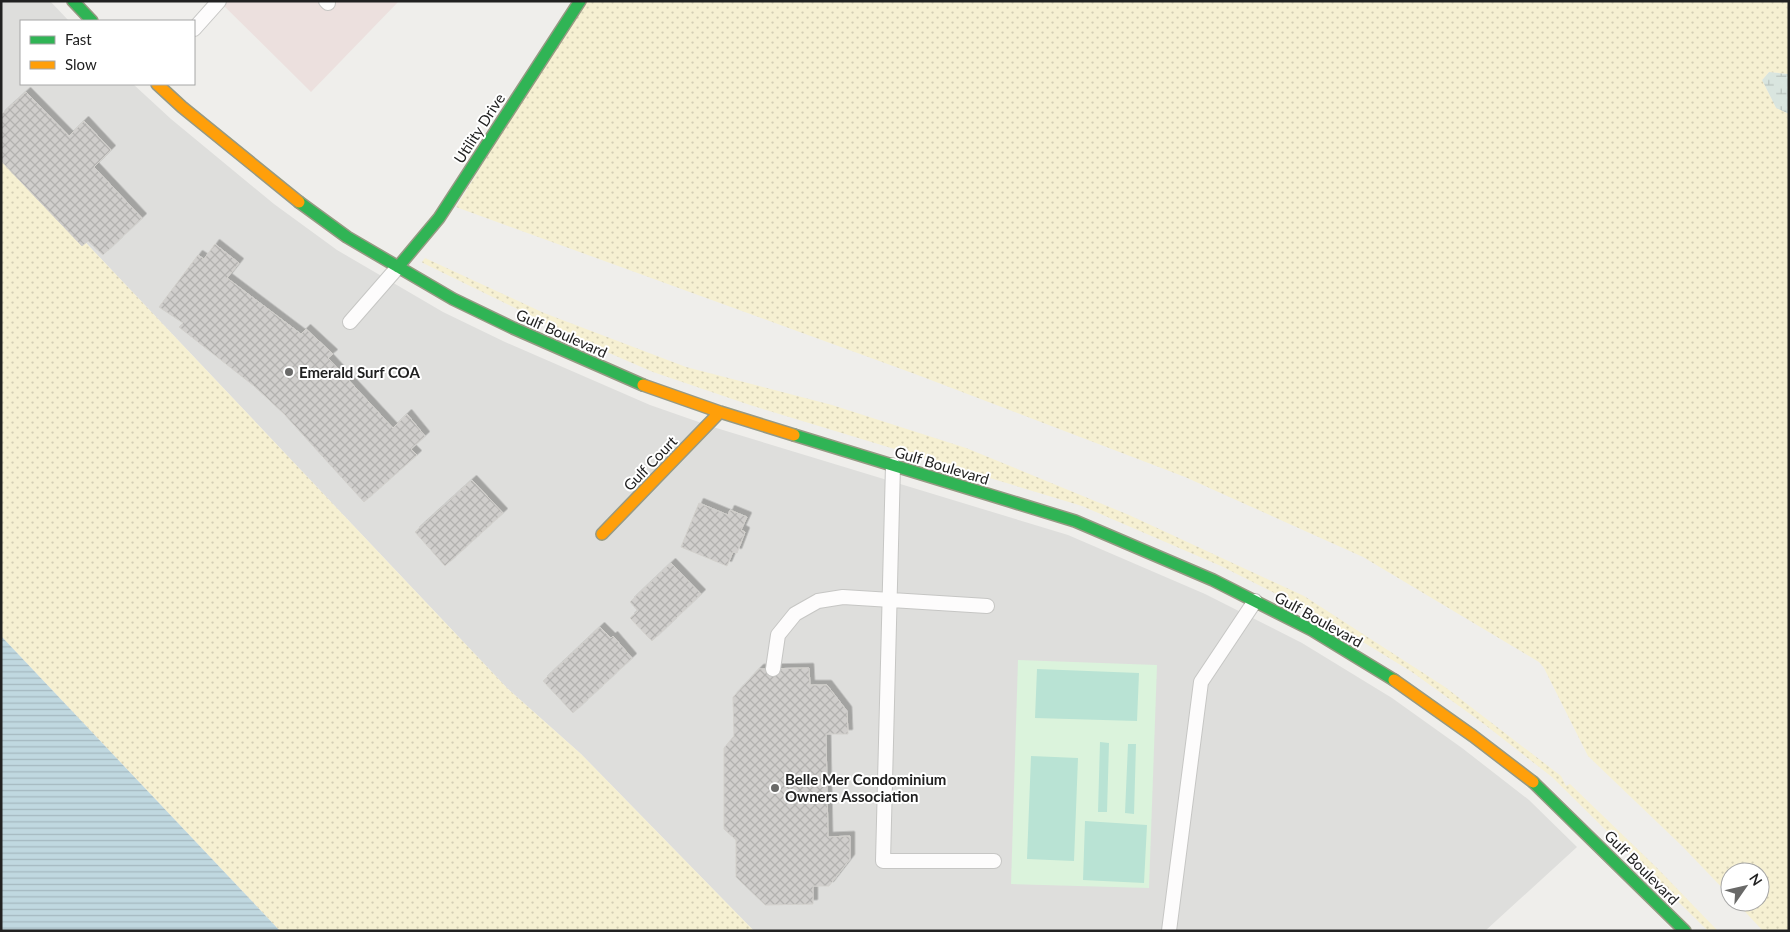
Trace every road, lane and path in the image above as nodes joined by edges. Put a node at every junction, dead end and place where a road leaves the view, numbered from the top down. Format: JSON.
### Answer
{"nodes":[{"id":1,"x":219,"y":1,"type":"edge"},
{"id":2,"x":580,"y":1,"type":"edge"},
{"id":3,"x":195,"y":28,"type":"edge"},
{"id":4,"x":158,"y":85,"type":"edge"},
{"id":5,"x":398,"y":267,"type":"junction"},
{"id":6,"x":350,"y":322,"type":"dead end"},
{"id":7,"x":720,"y":412,"type":"junction"},
{"id":8,"x":893,"y":465,"type":"junction"},
{"id":9,"x":602,"y":534,"type":"dead end"},
{"id":10,"x":890,"y":600,"type":"junction"},
{"id":11,"x":1255,"y":601,"type":"junction"},
{"id":12,"x":987,"y":606,"type":"dead end"},
{"id":13,"x":773,"y":669,"type":"dead end"},
{"id":14,"x":994,"y":861,"type":"dead end"},
{"id":15,"x":1169,"y":931,"type":"edge"},
{"id":16,"x":1685,"y":931,"type":"edge"}],
"edges":[{"from":1,"to":3,"type":"lane"},
{"from":2,"to":5,"type":"main road","name":"Utility Drive"},
{"from":4,"to":5,"type":"main road","name":"Gulf Boulevard"},
{"from":5,"to":6,"type":"lane"},
{"from":5,"to":7,"type":"main road","name":"Gulf Boulevard"},
{"from":7,"to":8,"type":"main road","name":"Gulf Boulevard"},
{"from":7,"to":9,"type":"main road","name":"Gulf Court"},
{"from":8,"to":10,"type":"lane"},
{"from":8,"to":11,"type":"main road","name":"Gulf Boulevard"},
{"from":10,"to":12,"type":"lane"},
{"from":10,"to":13,"type":"lane"},
{"from":10,"to":14,"type":"lane"},
{"from":11,"to":15,"type":"lane"},
{"from":11,"to":16,"type":"main road","name":"Gulf Boulevard"}]}
